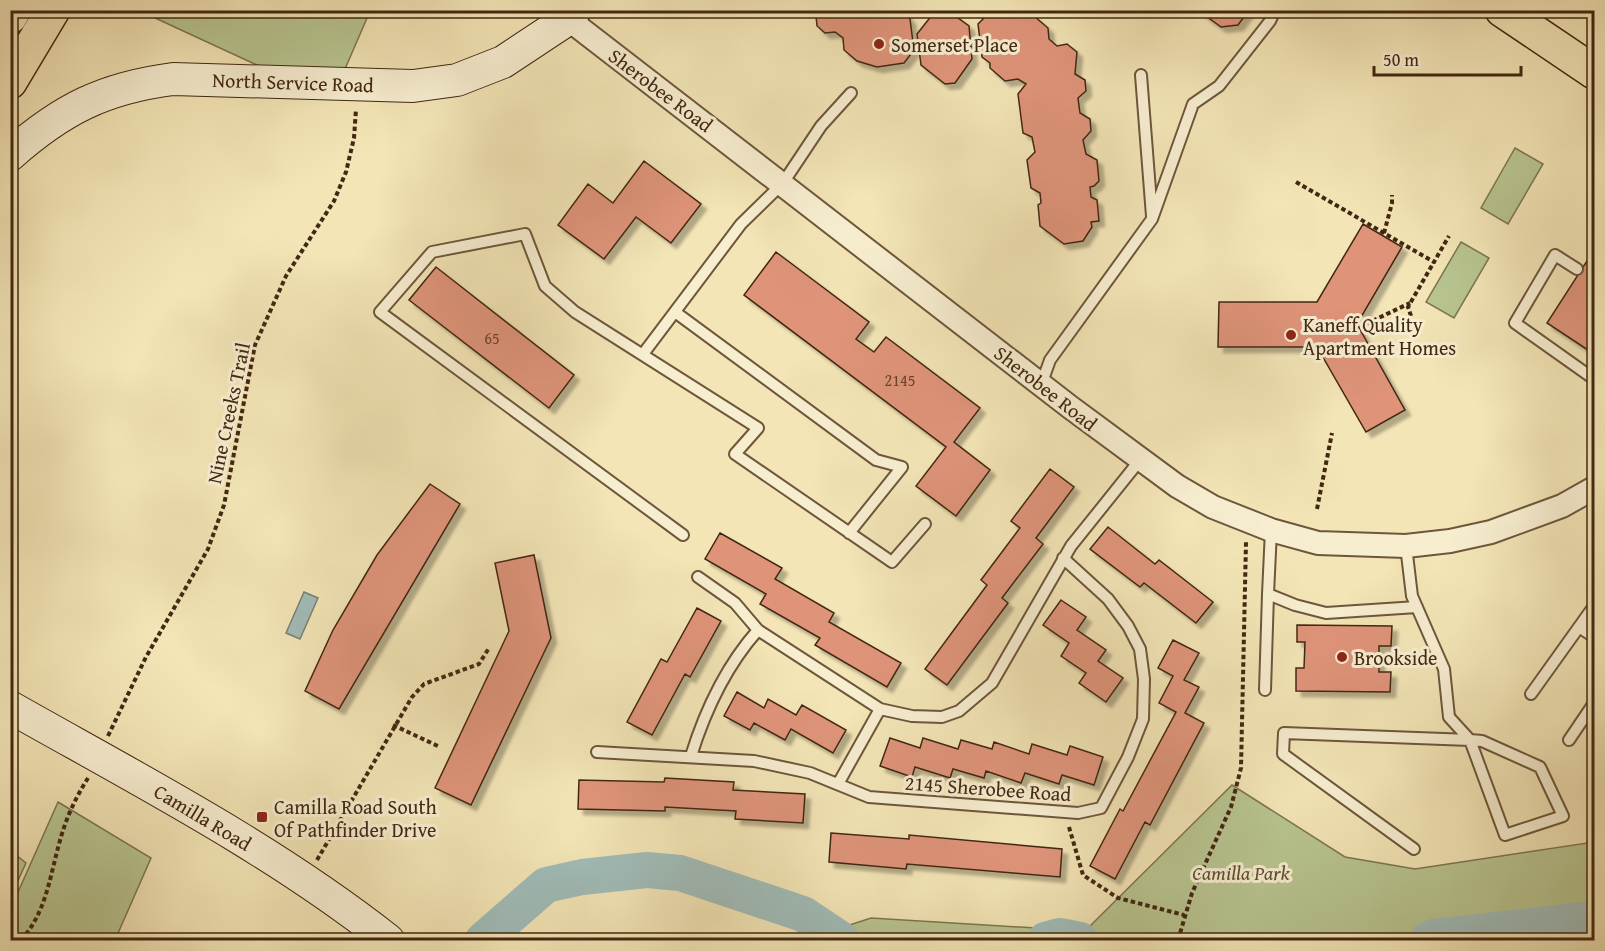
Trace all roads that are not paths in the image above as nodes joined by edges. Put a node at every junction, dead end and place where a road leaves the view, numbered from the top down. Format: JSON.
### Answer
{"nodes":[{"id":1,"x":14,"y":10,"type":"edge"},
{"id":2,"x":53,"y":10,"type":"edge"},
{"id":3,"x":1275,"y":10,"type":"edge"},
{"id":4,"x":1502,"y":10,"type":"edge"},
{"id":5,"x":571,"y":15,"type":"edge"},
{"id":6,"x":10,"y":17,"type":"edge"},
{"id":7,"x":1594,"y":72,"type":"edge"},
{"id":8,"x":1141,"y":75,"type":"dead end"},
{"id":9,"x":10,"y":82,"type":"edge"},
{"id":10,"x":851,"y":93,"type":"dead end"},
{"id":11,"x":10,"y":155,"type":"edge"},
{"id":12,"x":783,"y":183,"type":"junction"},
{"id":13,"x":1152,"y":219,"type":"junction"},
{"id":14,"x":1577,"y":269,"type":"dead end"},
{"id":15,"x":675,"y":312,"type":"junction"},
{"id":16,"x":643,"y":354,"type":"junction"},
{"id":17,"x":1594,"y":379,"type":"edge"},
{"id":18,"x":1041,"y":385,"type":"junction"},
{"id":19,"x":1140,"y":460,"type":"junction"},
{"id":20,"x":1594,"y":488,"type":"edge"},
{"id":21,"x":925,"y":524,"type":"dead end"},
{"id":22,"x":1271,"y":530,"type":"junction"},
{"id":23,"x":849,"y":533,"type":"junction"},
{"id":24,"x":682,"y":535,"type":"dead end"},
{"id":25,"x":1406,"y":546,"type":"junction"},
{"id":26,"x":1064,"y":558,"type":"junction"},
{"id":27,"x":698,"y":577,"type":"dead end"},
{"id":28,"x":1268,"y":594,"type":"junction"},
{"id":29,"x":1594,"y":606,"type":"edge"},
{"id":30,"x":1417,"y":607,"type":"junction"},
{"id":31,"x":1579,"y":627,"type":"junction"},
{"id":32,"x":758,"y":630,"type":"junction"},
{"id":33,"x":1594,"y":637,"type":"edge"},
{"id":34,"x":1265,"y":690,"type":"dead end"},
{"id":35,"x":1531,"y":694,"type":"dead end"},
{"id":36,"x":1594,"y":703,"type":"edge"},
{"id":37,"x":10,"y":707,"type":"edge"},
{"id":38,"x":880,"y":709,"type":"junction"},
{"id":39,"x":1470,"y":740,"type":"junction"},
{"id":40,"x":1569,"y":740,"type":"dead end"},
{"id":41,"x":597,"y":752,"type":"dead end"},
{"id":42,"x":691,"y":756,"type":"junction"},
{"id":43,"x":838,"y":784,"type":"junction"},
{"id":44,"x":1414,"y":849,"type":"dead end"},
{"id":45,"x":388,"y":940,"type":"edge"}],
"edges":[{"from":1,"to":6,"type":"main road"},
{"from":2,"to":9,"type":"main road"},
{"from":3,"to":13,"type":"lane"},
{"from":4,"to":7,"type":"main road"},
{"from":5,"to":11,"type":"street","name":"North Service Road"},
{"from":5,"to":12,"type":"street","name":"Sherobee Road"},
{"from":8,"to":13,"type":"lane"},
{"from":10,"to":12,"type":"lane"},
{"from":12,"to":15,"type":"lane"},
{"from":12,"to":18,"type":"street","name":"Sherobee Road"},
{"from":13,"to":18,"type":"lane"},
{"from":14,"to":17,"type":"lane"},
{"from":15,"to":16,"type":"lane"},
{"from":15,"to":23,"type":"lane"},
{"from":16,"to":23,"type":"lane"},
{"from":16,"to":24,"type":"lane"},
{"from":18,"to":19,"type":"street","name":"Sherobee Road"},
{"from":19,"to":22,"type":"street","name":"Sherobee Road"},
{"from":19,"to":26,"type":"lane"},
{"from":20,"to":25,"type":"street","name":"Sherobee Road"},
{"from":21,"to":23,"type":"lane"},
{"from":22,"to":25,"type":"street","name":"Sherobee Road"},
{"from":22,"to":28,"type":"lane"},
{"from":25,"to":30,"type":"lane"},
{"from":26,"to":38,"type":"lane"},
{"from":26,"to":43,"type":"lane","name":"2145 Sherobee Road"},
{"from":27,"to":32,"type":"lane"},
{"from":28,"to":30,"type":"lane"},
{"from":28,"to":34,"type":"lane"},
{"from":29,"to":31,"type":"lane"},
{"from":30,"to":39,"type":"lane"},
{"from":31,"to":33,"type":"lane"},
{"from":31,"to":35,"type":"lane"},
{"from":32,"to":38,"type":"lane"},
{"from":32,"to":42,"type":"lane"},
{"from":36,"to":40,"type":"lane"},
{"from":37,"to":45,"type":"street","name":"Camilla Road"},
{"from":38,"to":43,"type":"lane"},
{"from":39,"to":39,"type":"lane"},
{"from":39,"to":44,"type":"lane"},
{"from":41,"to":42,"type":"lane","name":"2145 Sherobee Road"},
{"from":42,"to":43,"type":"lane","name":"2145 Sherobee Road"}]}
